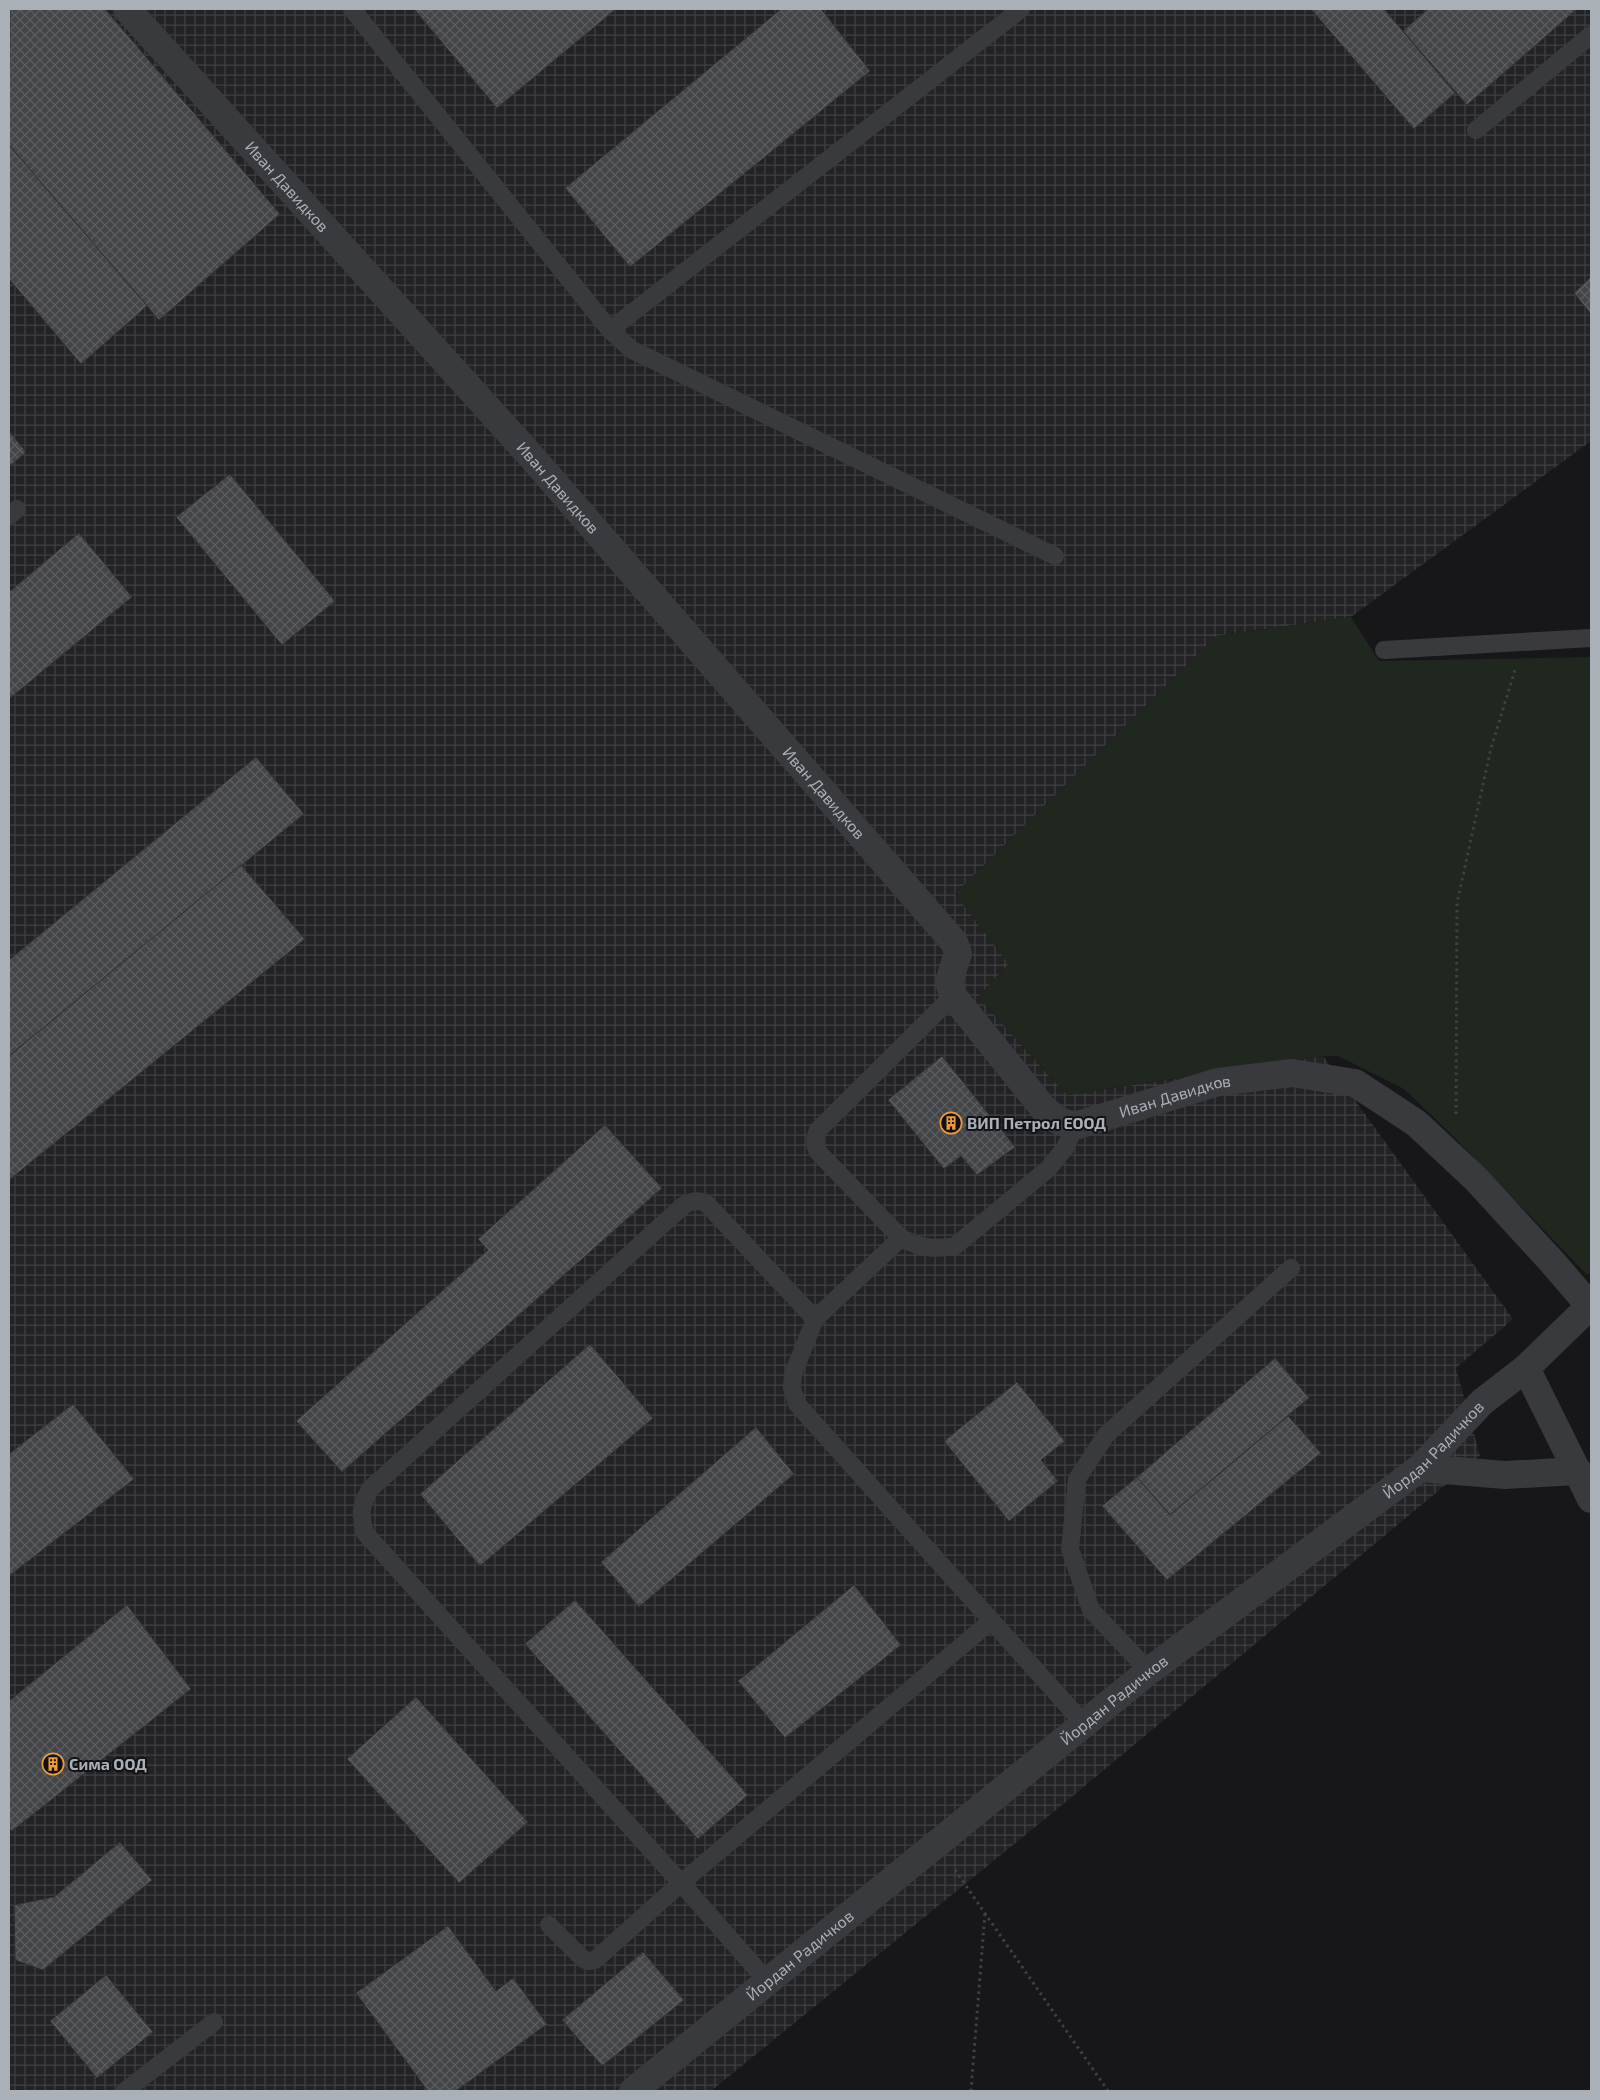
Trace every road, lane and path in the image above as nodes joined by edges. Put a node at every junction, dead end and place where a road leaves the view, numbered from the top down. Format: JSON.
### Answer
{"nodes":[{"id":1,"x":127,"y":9,"type":"edge"},
{"id":2,"x":352,"y":9,"type":"edge"},
{"id":3,"x":1021,"y":9,"type":"edge"},
{"id":4,"x":1591,"y":35,"type":"edge"},
{"id":5,"x":1476,"y":130,"type":"dead end"},
{"id":6,"x":610,"y":330,"type":"junction"},
{"id":7,"x":1055,"y":556,"type":"dead end"},
{"id":8,"x":1591,"y":638,"type":"edge"},
{"id":9,"x":1523,"y":643,"type":"junction"},
{"id":10,"x":1384,"y":650,"type":"dead end"},
{"id":11,"x":953,"y":996,"type":"junction"},
{"id":12,"x":1456,"y":1120,"type":"dead end"},
{"id":13,"x":1075,"y":1126,"type":"junction"},
{"id":14,"x":901,"y":1238,"type":"junction"},
{"id":15,"x":1291,"y":1268,"type":"dead end"},
{"id":16,"x":1590,"y":1305,"type":"edge"},
{"id":17,"x":815,"y":1319,"type":"junction"},
{"id":18,"x":1526,"y":1368,"type":"junction"},
{"id":19,"x":1420,"y":1468,"type":"junction"},
{"id":20,"x":1585,"y":1473,"type":"edge"},
{"id":21,"x":1591,"y":1499,"type":"edge"},
{"id":22,"x":991,"y":1621,"type":"junction"},
{"id":23,"x":1150,"y":1672,"type":"junction"},
{"id":24,"x":1085,"y":1725,"type":"junction"},
{"id":25,"x":938,"y":1844,"type":"junction"},
{"id":26,"x":681,"y":1883,"type":"junction"},
{"id":27,"x":984,"y":1913,"type":"junction"},
{"id":28,"x":549,"y":1925,"type":"dead end"},
{"id":29,"x":768,"y":1982,"type":"junction"},
{"id":30,"x":214,"y":2022,"type":"dead end"},
{"id":31,"x":125,"y":2091,"type":"edge"},
{"id":32,"x":633,"y":2091,"type":"edge"},
{"id":33,"x":972,"y":2091,"type":"edge"},
{"id":34,"x":1108,"y":2091,"type":"edge"}],
"edges":[{"from":1,"to":11,"type":"street","name":"Иван Давидков"},
{"from":2,"to":6,"type":"lane"},
{"from":3,"to":6,"type":"lane"},
{"from":4,"to":5,"type":"lane"},
{"from":6,"to":7,"type":"lane"},
{"from":8,"to":9,"type":"lane"},
{"from":9,"to":10,"type":"lane"},
{"from":9,"to":12,"type":"path"},
{"from":11,"to":13,"type":"street"},
{"from":11,"to":14,"type":"lane"},
{"from":13,"to":14,"type":"lane"},
{"from":13,"to":16,"type":"street","name":"Иван Давидков"},
{"from":14,"to":17,"type":"lane"},
{"from":15,"to":23,"type":"lane"},
{"from":16,"to":18,"type":"street","name":"Йордан Радичков"},
{"from":17,"to":22,"type":"lane"},
{"from":17,"to":26,"type":"lane"},
{"from":18,"to":19,"type":"street","name":"Йордан Радичков"},
{"from":18,"to":20,"type":"street"},
{"from":19,"to":20,"type":"street"},
{"from":19,"to":23,"type":"street","name":"Йордан Радичков"},
{"from":20,"to":21,"type":"street"},
{"from":22,"to":24,"type":"lane"},
{"from":22,"to":26,"type":"lane"},
{"from":23,"to":24,"type":"street","name":"Йордан Радичков"},
{"from":24,"to":25,"type":"street","name":"Йордан Радичков"},
{"from":25,"to":27,"type":"path"},
{"from":25,"to":29,"type":"street","name":"Йордан Радичков"},
{"from":26,"to":28,"type":"lane"},
{"from":26,"to":29,"type":"lane"},
{"from":27,"to":33,"type":"path"},
{"from":27,"to":34,"type":"path"},
{"from":29,"to":32,"type":"street","name":"Йордан Радичков"},
{"from":30,"to":31,"type":"lane"}]}
